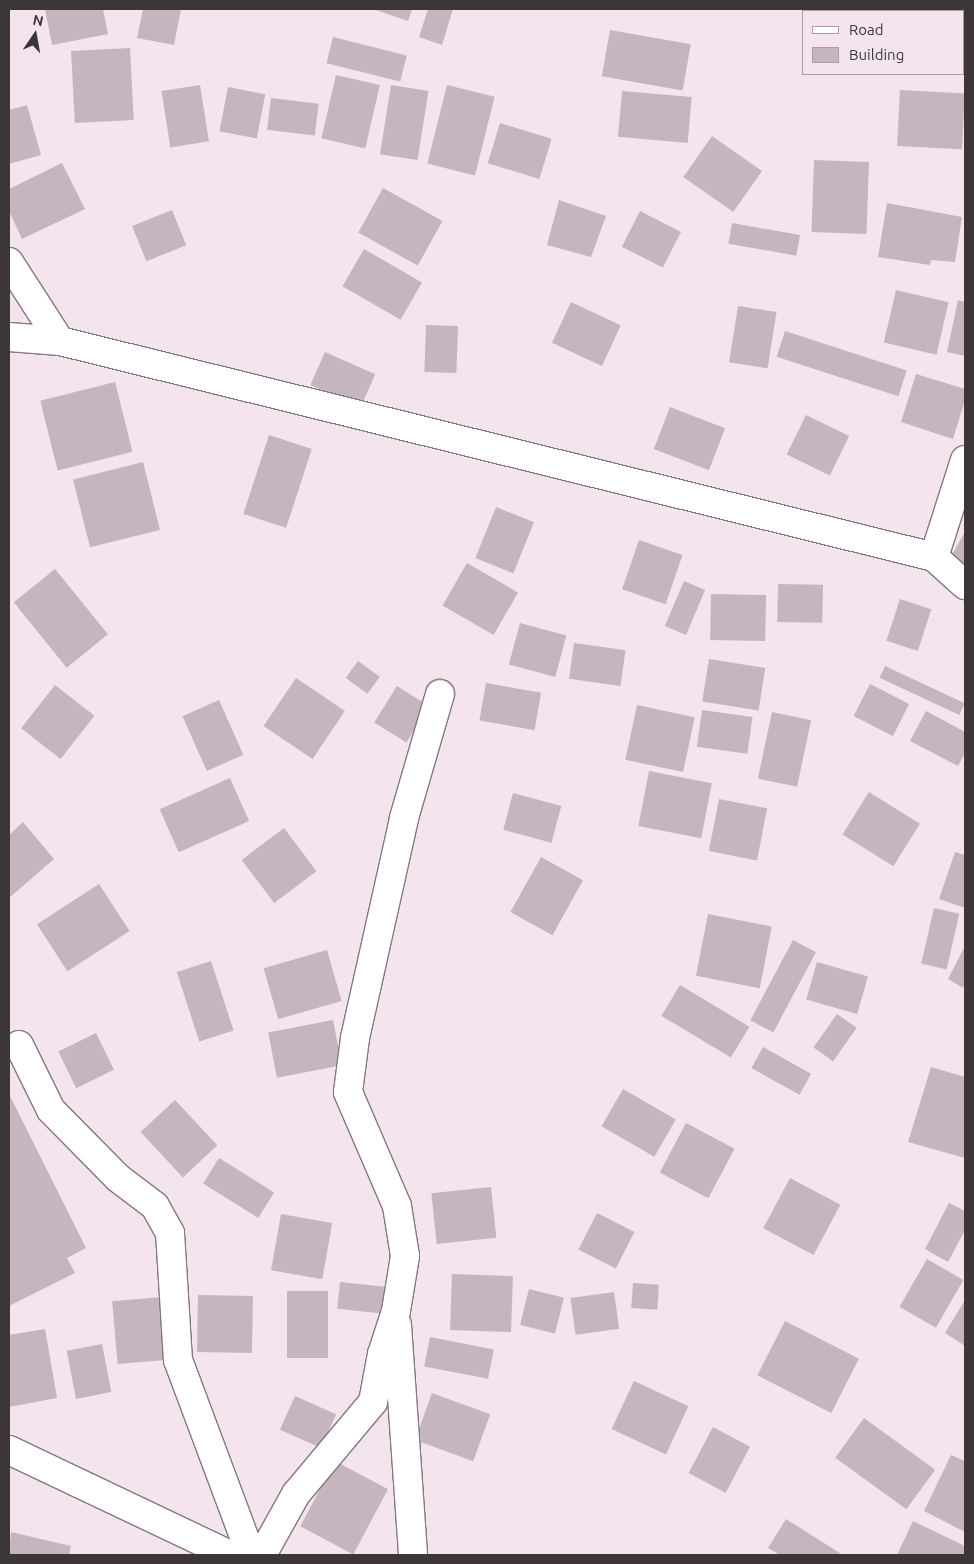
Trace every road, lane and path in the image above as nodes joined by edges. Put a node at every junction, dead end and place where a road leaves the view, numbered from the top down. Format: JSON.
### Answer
{"nodes":[{"id":1,"x":9,"y":262,"type":"edge"},
{"id":2,"x":9,"y":337,"type":"edge"},
{"id":3,"x":60,"y":341,"type":"junction"},
{"id":4,"x":965,"y":460,"type":"edge"},
{"id":5,"x":934,"y":557,"type":"junction"},
{"id":6,"x":965,"y":585,"type":"edge"},
{"id":7,"x":440,"y":694,"type":"dead end"},
{"id":8,"x":19,"y":1045,"type":"dead end"},
{"id":9,"x":396,"y":1311,"type":"junction"},
{"id":10,"x":9,"y":1450,"type":"edge"},
{"id":11,"x":230,"y":1555,"type":"edge"},
{"id":12,"x":250,"y":1555,"type":"edge"},
{"id":13,"x":262,"y":1555,"type":"edge"},
{"id":14,"x":413,"y":1555,"type":"edge"}],
"edges":[{"from":1,"to":3,"type":"street"},
{"from":2,"to":3,"type":"street"},
{"from":3,"to":5,"type":"street"},
{"from":4,"to":5,"type":"street"},
{"from":5,"to":6,"type":"street"},
{"from":7,"to":9,"type":"street"},
{"from":8,"to":12,"type":"street"},
{"from":9,"to":13,"type":"street"},
{"from":9,"to":14,"type":"street"},
{"from":10,"to":11,"type":"street"}]}
